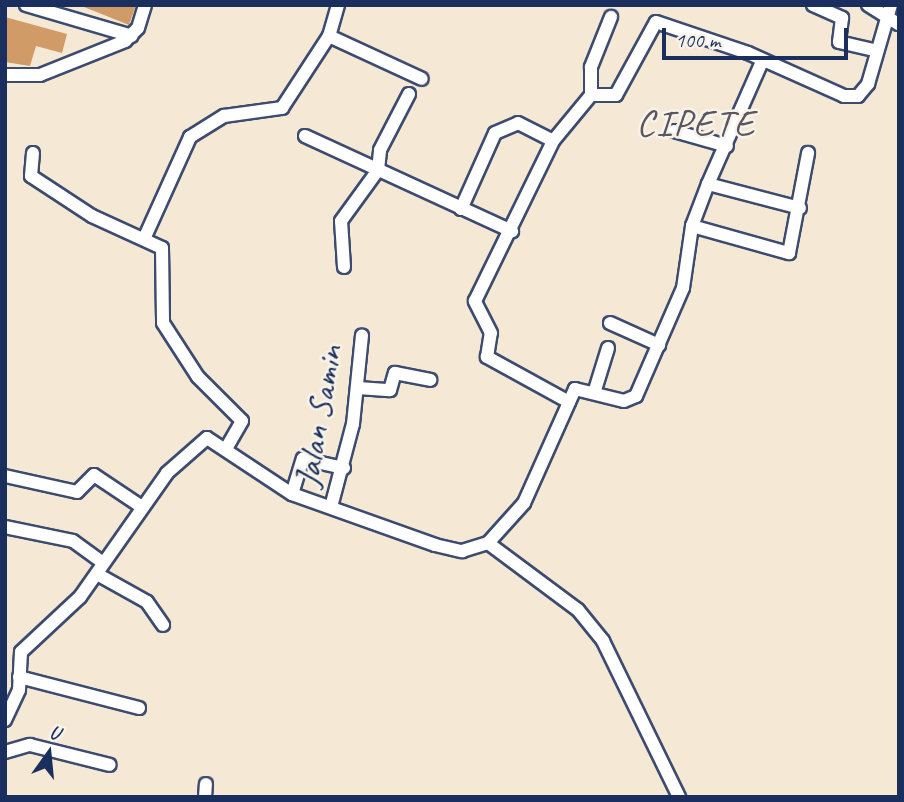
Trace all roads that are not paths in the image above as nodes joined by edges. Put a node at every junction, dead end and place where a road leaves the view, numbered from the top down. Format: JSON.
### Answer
{"nodes":[{"id":1,"x":26,"y":5,"type":"edge"},
{"id":2,"x":145,"y":5,"type":"edge"},
{"id":3,"x":338,"y":5,"type":"edge"},
{"id":4,"x":813,"y":5,"type":"edge"},
{"id":5,"x":868,"y":5,"type":"edge"},
{"id":6,"x":891,"y":5,"type":"edge"},
{"id":7,"x":611,"y":16,"type":"dead end"},
{"id":8,"x":893,"y":22,"type":"edge"},
{"id":9,"x":132,"y":36,"type":"junction"},
{"id":10,"x":329,"y":36,"type":"junction"},
{"id":11,"x":877,"y":51,"type":"junction"},
{"id":12,"x":761,"y":64,"type":"junction"},
{"id":13,"x":5,"y":75,"type":"edge"},
{"id":14,"x":422,"y":79,"type":"dead end"},
{"id":15,"x":410,"y":94,"type":"dead end"},
{"id":16,"x":591,"y":95,"type":"junction"},
{"id":17,"x":674,"y":131,"type":"dead end"},
{"id":18,"x":305,"y":136,"type":"dead end"},
{"id":19,"x":553,"y":141,"type":"junction"},
{"id":20,"x":727,"y":146,"type":"junction"},
{"id":21,"x":33,"y":153,"type":"dead end"},
{"id":22,"x":808,"y":153,"type":"dead end"},
{"id":23,"x":378,"y":170,"type":"junction"},
{"id":24,"x":708,"y":184,"type":"junction"},
{"id":25,"x":800,"y":208,"type":"junction"},
{"id":26,"x":461,"y":209,"type":"junction"},
{"id":27,"x":692,"y":226,"type":"junction"},
{"id":28,"x":512,"y":231,"type":"junction"},
{"id":29,"x":144,"y":239,"type":"junction"},
{"id":30,"x":344,"y":267,"type":"dead end"},
{"id":31,"x":610,"y":323,"type":"dead end"},
{"id":32,"x":362,"y":335,"type":"dead end"},
{"id":33,"x":659,"y":345,"type":"junction"},
{"id":34,"x":608,"y":348,"type":"dead end"},
{"id":35,"x":430,"y":380,"type":"dead end"},
{"id":36,"x":358,"y":388,"type":"junction"},
{"id":37,"x":595,"y":390,"type":"junction"},
{"id":38,"x":569,"y":402,"type":"junction"},
{"id":39,"x":227,"y":447,"type":"junction"},
{"id":40,"x":344,"y":468,"type":"junction"},
{"id":41,"x":5,"y":476,"type":"edge"},
{"id":42,"x":292,"y":494,"type":"junction"},
{"id":43,"x":142,"y":507,"type":"junction"},
{"id":44,"x":331,"y":507,"type":"junction"},
{"id":45,"x":5,"y":527,"type":"edge"},
{"id":46,"x":488,"y":543,"type":"junction"},
{"id":47,"x":100,"y":568,"type":"junction"},
{"id":48,"x":163,"y":625,"type":"dead end"},
{"id":49,"x":19,"y":677,"type":"junction"},
{"id":50,"x":139,"y":708,"type":"dead end"},
{"id":51,"x":5,"y":720,"type":"edge"},
{"id":52,"x":5,"y":752,"type":"edge"},
{"id":53,"x":110,"y":765,"type":"dead end"},
{"id":54,"x":680,"y":797,"type":"edge"}],
"edges":[{"from":1,"to":9,"type":"street"},
{"from":2,"to":9,"type":"street"},
{"from":3,"to":10,"type":"street"},
{"from":4,"to":11,"type":"street"},
{"from":5,"to":8,"type":"street"},
{"from":6,"to":8,"type":"street"},
{"from":7,"to":16,"type":"street"},
{"from":8,"to":11,"type":"street"},
{"from":9,"to":13,"type":"street"},
{"from":10,"to":14,"type":"street"},
{"from":10,"to":29,"type":"street"},
{"from":11,"to":12,"type":"street"},
{"from":12,"to":16,"type":"street"},
{"from":12,"to":20,"type":"street"},
{"from":15,"to":23,"type":"street"},
{"from":16,"to":19,"type":"street"},
{"from":17,"to":20,"type":"street"},
{"from":18,"to":23,"type":"street"},
{"from":19,"to":26,"type":"street"},
{"from":19,"to":28,"type":"street"},
{"from":20,"to":24,"type":"street"},
{"from":21,"to":29,"type":"street"},
{"from":22,"to":25,"type":"street"},
{"from":23,"to":26,"type":"street"},
{"from":23,"to":30,"type":"street"},
{"from":24,"to":25,"type":"street"},
{"from":24,"to":27,"type":"street"},
{"from":25,"to":27,"type":"street"},
{"from":26,"to":28,"type":"street"},
{"from":27,"to":33,"type":"street"},
{"from":28,"to":38,"type":"street"},
{"from":29,"to":39,"type":"street"},
{"from":31,"to":33,"type":"street"},
{"from":32,"to":36,"type":"street","name":"Jalan Samin"},
{"from":33,"to":37,"type":"street"},
{"from":34,"to":37,"type":"street"},
{"from":35,"to":36,"type":"street"},
{"from":36,"to":40,"type":"street","name":"Jalan Samin"},
{"from":37,"to":38,"type":"street"},
{"from":38,"to":46,"type":"street"},
{"from":39,"to":42,"type":"street"},
{"from":39,"to":43,"type":"street"},
{"from":40,"to":42,"type":"street"},
{"from":40,"to":44,"type":"street","name":"Jalan Samin"},
{"from":41,"to":43,"type":"street"},
{"from":42,"to":44,"type":"street"},
{"from":43,"to":47,"type":"street"},
{"from":44,"to":46,"type":"street"},
{"from":45,"to":47,"type":"street"},
{"from":46,"to":54,"type":"street"},
{"from":47,"to":48,"type":"street"},
{"from":47,"to":49,"type":"street"},
{"from":49,"to":50,"type":"street"},
{"from":49,"to":51,"type":"street"},
{"from":52,"to":53,"type":"street"}]}
